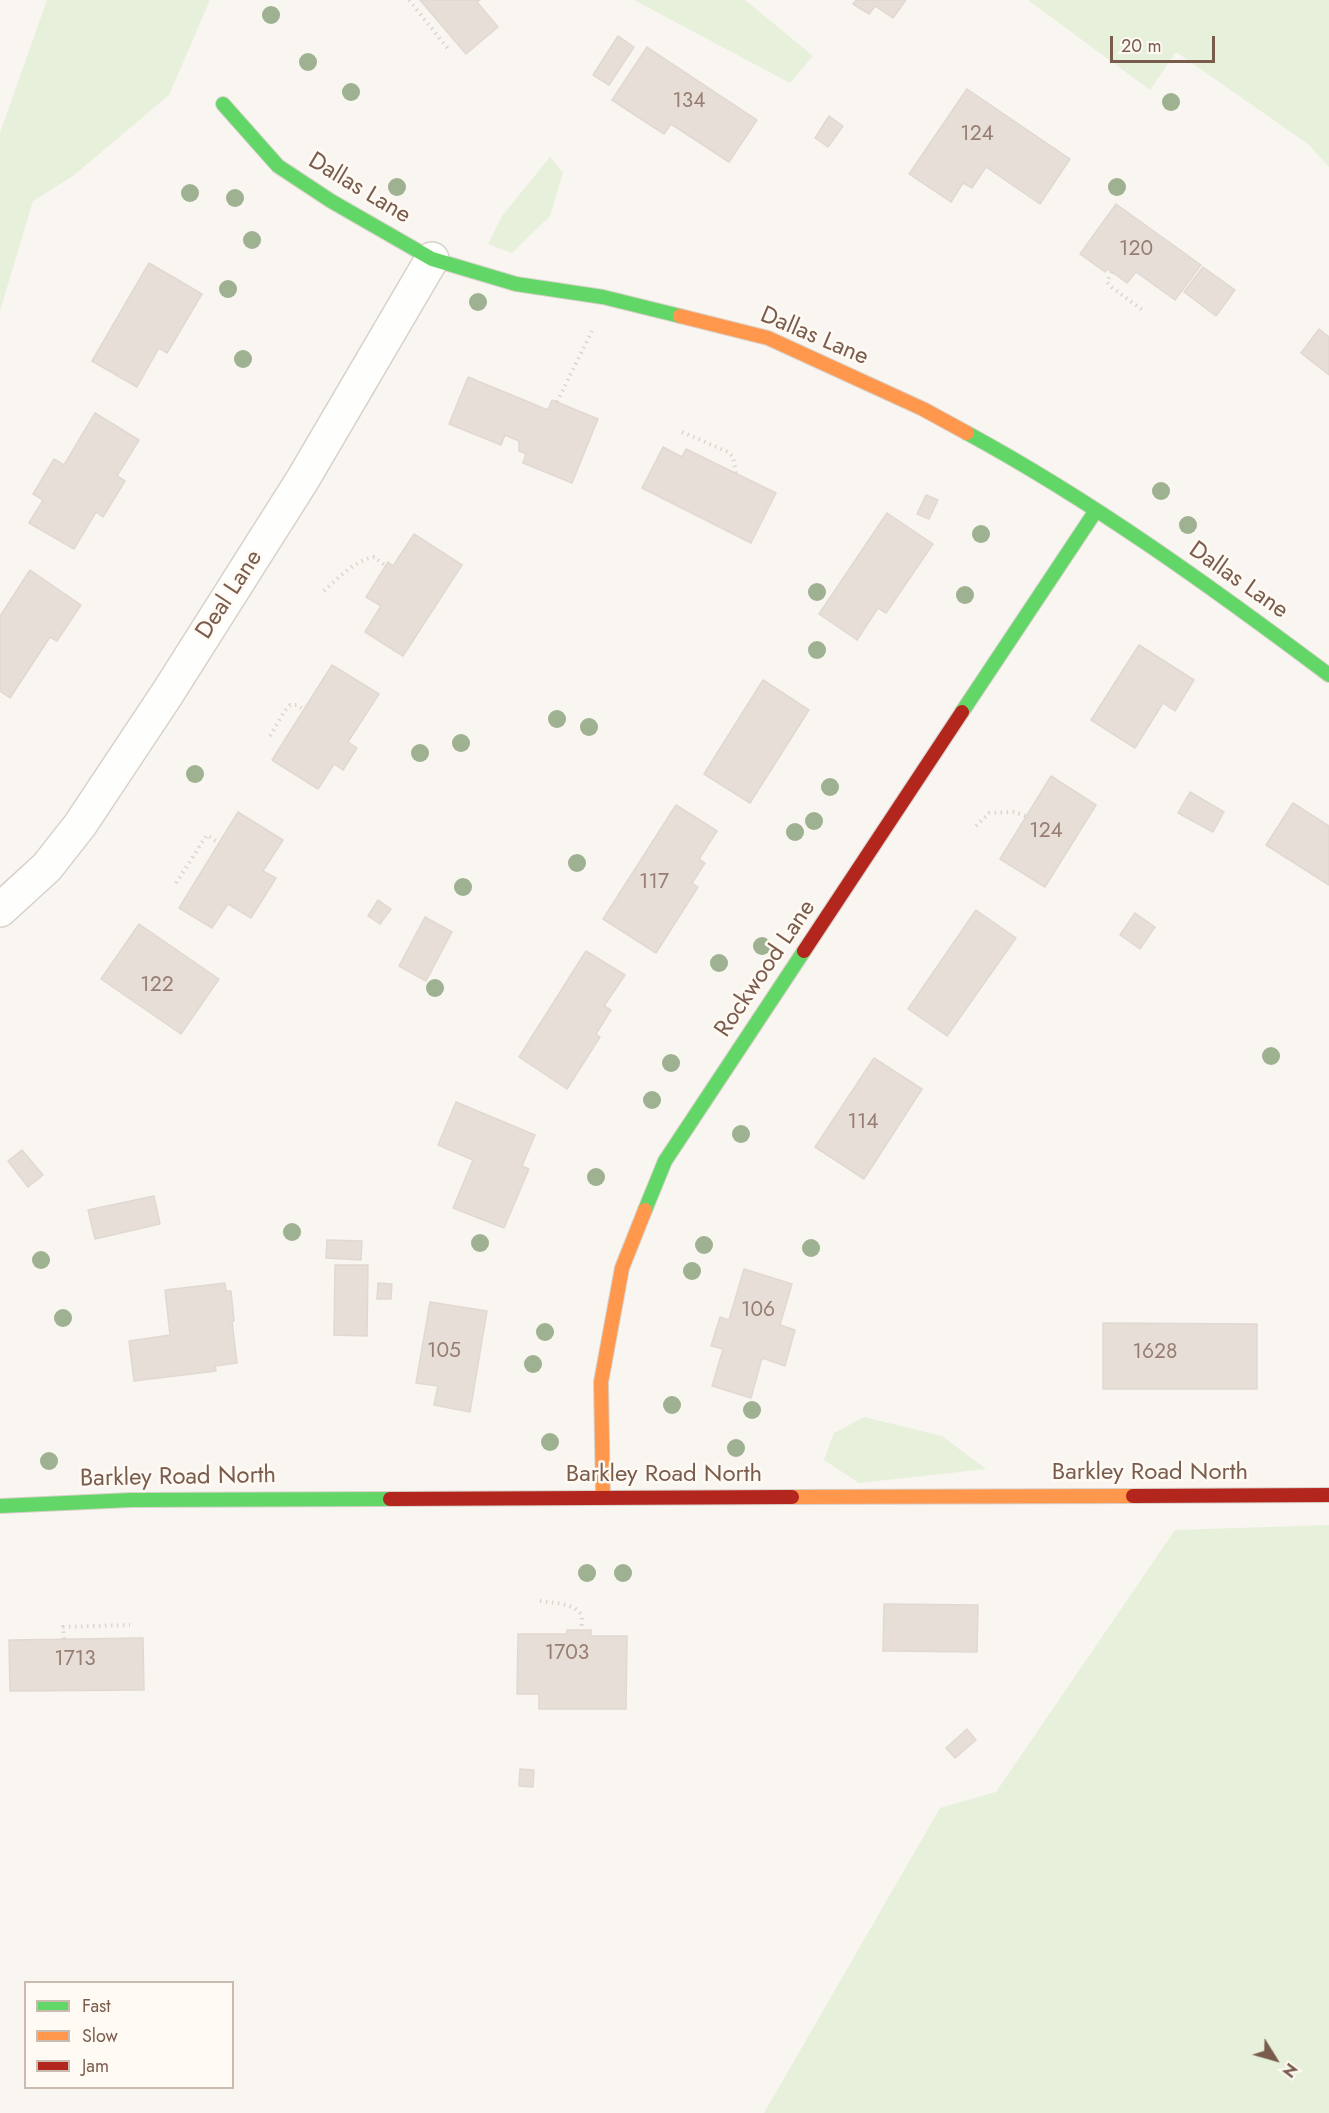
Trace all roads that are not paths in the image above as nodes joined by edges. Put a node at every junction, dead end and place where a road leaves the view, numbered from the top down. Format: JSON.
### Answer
{"nodes":[{"id":1,"x":223,"y":104,"type":"dead end"},
{"id":2,"x":432,"y":259,"type":"junction"},
{"id":3,"x":1095,"y":512,"type":"junction"},
{"id":4,"x":1329,"y":675,"type":"edge"},
{"id":5,"x":0,"y":910,"type":"edge"},
{"id":6,"x":1329,"y":1495,"type":"edge"},
{"id":7,"x":603,"y":1498,"type":"junction"},
{"id":8,"x":0,"y":1506,"type":"edge"}],
"edges":[{"from":1,"to":2,"type":"street","name":"Dallas Lane"},
{"from":2,"to":3,"type":"street","name":"Dallas Lane"},
{"from":2,"to":5,"type":"street","name":"Deal Lane"},
{"from":3,"to":4,"type":"street","name":"Dallas Lane"},
{"from":3,"to":7,"type":"street","name":"Rockwood Lane"},
{"from":6,"to":7,"type":"street","name":"Barkley Road North"},
{"from":7,"to":8,"type":"street","name":"Barkley Road North"}]}
